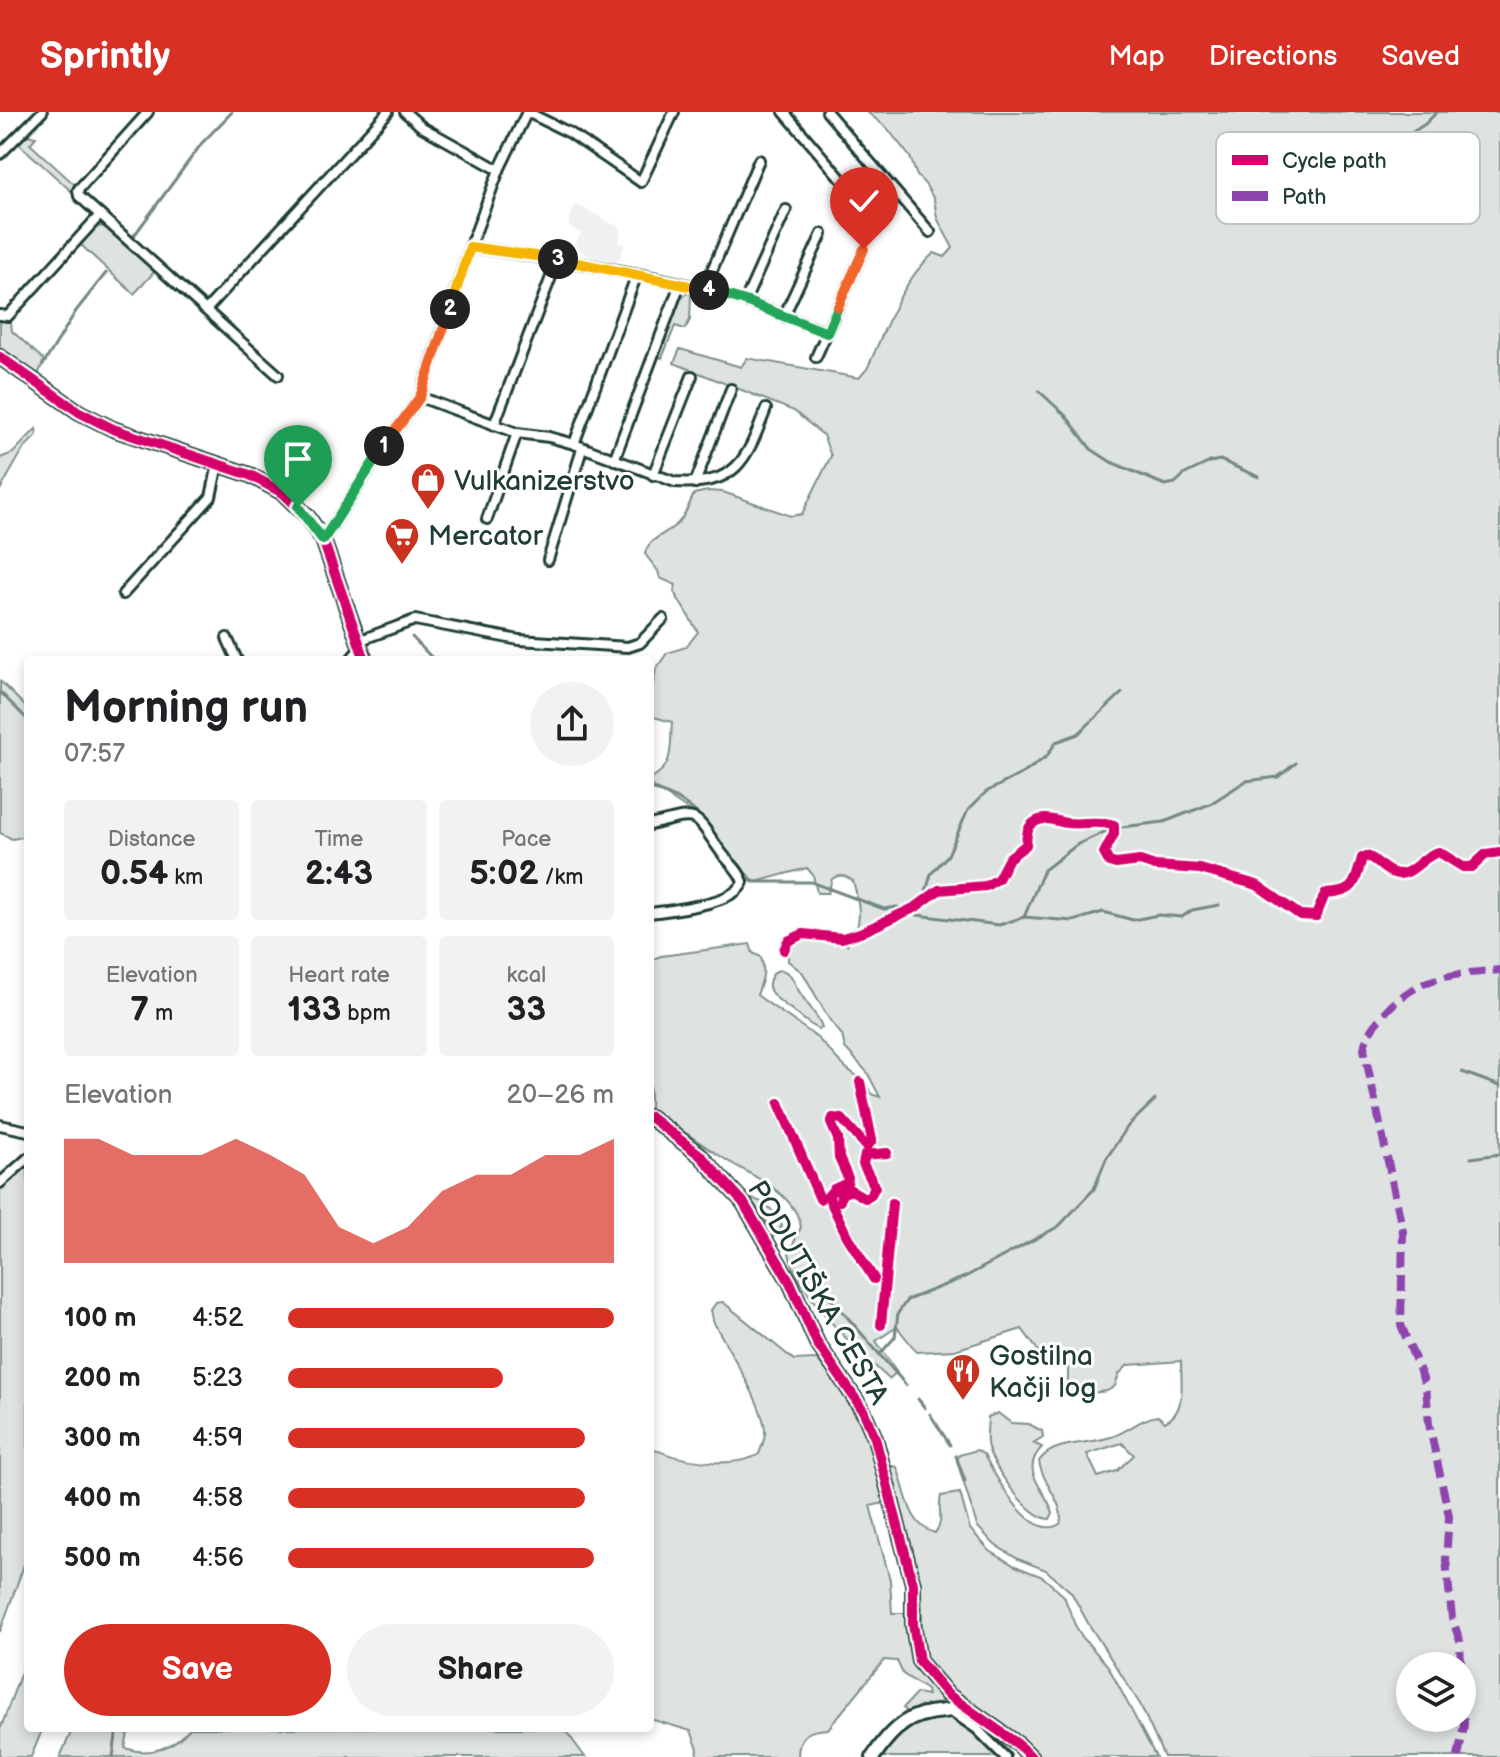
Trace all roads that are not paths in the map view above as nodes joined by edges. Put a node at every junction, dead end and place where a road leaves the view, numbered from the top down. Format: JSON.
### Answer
{"nodes":[{"id":1,"x":42,"y":112,"type":"edge"},
{"id":2,"x":148,"y":112,"type":"edge"},
{"id":3,"x":388,"y":112,"type":"edge"},
{"id":4,"x":405,"y":112,"type":"edge"},
{"id":5,"x":527,"y":112,"type":"edge"},
{"id":6,"x":674,"y":112,"type":"edge"},
{"id":7,"x":784,"y":112,"type":"edge"},
{"id":8,"x":827,"y":112,"type":"edge"},
{"id":9,"x":0,"y":154,"type":"edge"},
{"id":10,"x":759,"y":160,"type":"dead end"},
{"id":11,"x":499,"y":170,"type":"junction"},
{"id":12,"x":786,"y":210,"type":"dead end"},
{"id":13,"x":100,"y":215,"type":"junction"},
{"id":14,"x":873,"y":216,"type":"dead end"},
{"id":15,"x":930,"y":232,"type":"dead end"},
{"id":16,"x":822,"y":234,"type":"dead end"},
{"id":17,"x":470,"y":247,"type":"junction"},
{"id":18,"x":864,"y":249,"type":"dead end"},
{"id":19,"x":558,"y":259,"type":"junction"},
{"id":20,"x":637,"y":274,"type":"junction"},
{"id":21,"x":680,"y":284,"type":"junction"},
{"id":22,"x":704,"y":289,"type":"junction"},
{"id":23,"x":745,"y":301,"type":"junction"},
{"id":24,"x":206,"y":310,"type":"junction"},
{"id":25,"x":0,"y":315,"type":"edge"},
{"id":26,"x":784,"y":316,"type":"junction"},
{"id":27,"x":827,"y":333,"type":"junction"},
{"id":28,"x":0,"y":357,"type":"edge"},
{"id":29,"x":816,"y":357,"type":"dead end"},
{"id":30,"x":278,"y":375,"type":"dead end"},
{"id":31,"x":692,"y":376,"type":"dead end"},
{"id":32,"x":731,"y":389,"type":"dead end"},
{"id":33,"x":420,"y":397,"type":"junction"},
{"id":34,"x":766,"y":409,"type":"dead end"},
{"id":35,"x":494,"y":425,"type":"junction"},
{"id":36,"x":517,"y":433,"type":"junction"},
{"id":37,"x":578,"y":446,"type":"junction"},
{"id":38,"x":614,"y":460,"type":"junction"},
{"id":39,"x":218,"y":464,"type":"junction"},
{"id":40,"x":653,"y":475,"type":"junction"},
{"id":41,"x":695,"y":483,"type":"junction"},
{"id":42,"x":487,"y":519,"type":"dead end"},
{"id":43,"x":323,"y":540,"type":"junction"},
{"id":44,"x":548,"y":560,"type":"dead end"},
{"id":45,"x":123,"y":594,"type":"dead end"},
{"id":46,"x":663,"y":619,"type":"dead end"},
{"id":47,"x":227,"y":638,"type":"dead end"},
{"id":48,"x":361,"y":649,"type":"edge"},
{"id":49,"x":235,"y":656,"type":"edge"},
{"id":50,"x":654,"y":824,"type":"edge"},
{"id":51,"x":654,"y":912,"type":"edge"},
{"id":52,"x":654,"y":1120,"type":"edge"},
{"id":53,"x":0,"y":1125,"type":"edge"},
{"id":54,"x":24,"y":1130,"type":"edge"},
{"id":55,"x":24,"y":1162,"type":"edge"},
{"id":56,"x":0,"y":1183,"type":"edge"},
{"id":57,"x":956,"y":1708,"type":"junction"},
{"id":58,"x":873,"y":1757,"type":"edge"},
{"id":59,"x":1005,"y":1757,"type":"edge"},
{"id":60,"x":1031,"y":1757,"type":"edge"}],
"edges":[{"from":1,"to":9,"type":"street"},
{"from":2,"to":13,"type":"street"},
{"from":3,"to":24,"type":"street"},
{"from":4,"to":11,"type":"street"},
{"from":5,"to":6,"type":"street"},
{"from":5,"to":11,"type":"street"},
{"from":7,"to":14,"type":"street"},
{"from":8,"to":15,"type":"street"},
{"from":10,"to":22,"type":"street"},
{"from":11,"to":17,"type":"street"},
{"from":12,"to":23,"type":"street"},
{"from":13,"to":24,"type":"street"},
{"from":13,"to":25,"type":"street"},
{"from":16,"to":26,"type":"street"},
{"from":17,"to":19,"type":"street"},
{"from":17,"to":33,"type":"street"},
{"from":18,"to":27,"type":"street"},
{"from":19,"to":20,"type":"street"},
{"from":19,"to":35,"type":"street"},
{"from":20,"to":21,"type":"street"},
{"from":20,"to":37,"type":"street"},
{"from":21,"to":22,"type":"street"},
{"from":21,"to":38,"type":"street"},
{"from":22,"to":23,"type":"street"},
{"from":23,"to":26,"type":"street"},
{"from":24,"to":30,"type":"street"},
{"from":26,"to":27,"type":"street"},
{"from":27,"to":29,"type":"street"},
{"from":28,"to":39,"type":"street"},
{"from":31,"to":40,"type":"street"},
{"from":32,"to":41,"type":"street"},
{"from":33,"to":35,"type":"street"},
{"from":33,"to":43,"type":"street"},
{"from":34,"to":41,"type":"street"},
{"from":35,"to":36,"type":"street"},
{"from":36,"to":37,"type":"street"},
{"from":36,"to":42,"type":"street"},
{"from":37,"to":38,"type":"street"},
{"from":37,"to":44,"type":"street"},
{"from":38,"to":40,"type":"street"},
{"from":39,"to":43,"type":"street"},
{"from":39,"to":45,"type":"street"},
{"from":40,"to":41,"type":"street"},
{"from":43,"to":48,"type":"street"},
{"from":46,"to":48,"type":"street"},
{"from":47,"to":49,"type":"street"},
{"from":50,"to":51,"type":"street"},
{"from":52,"to":57,"type":"street","name":"PODUTIŠKA CESTA"},
{"from":53,"to":54,"type":"street"},
{"from":55,"to":56,"type":"street"},
{"from":57,"to":58,"type":"street"},
{"from":57,"to":59,"type":"street"},
{"from":57,"to":60,"type":"street","name":"PODUTIŠKA CESTA"}]}
